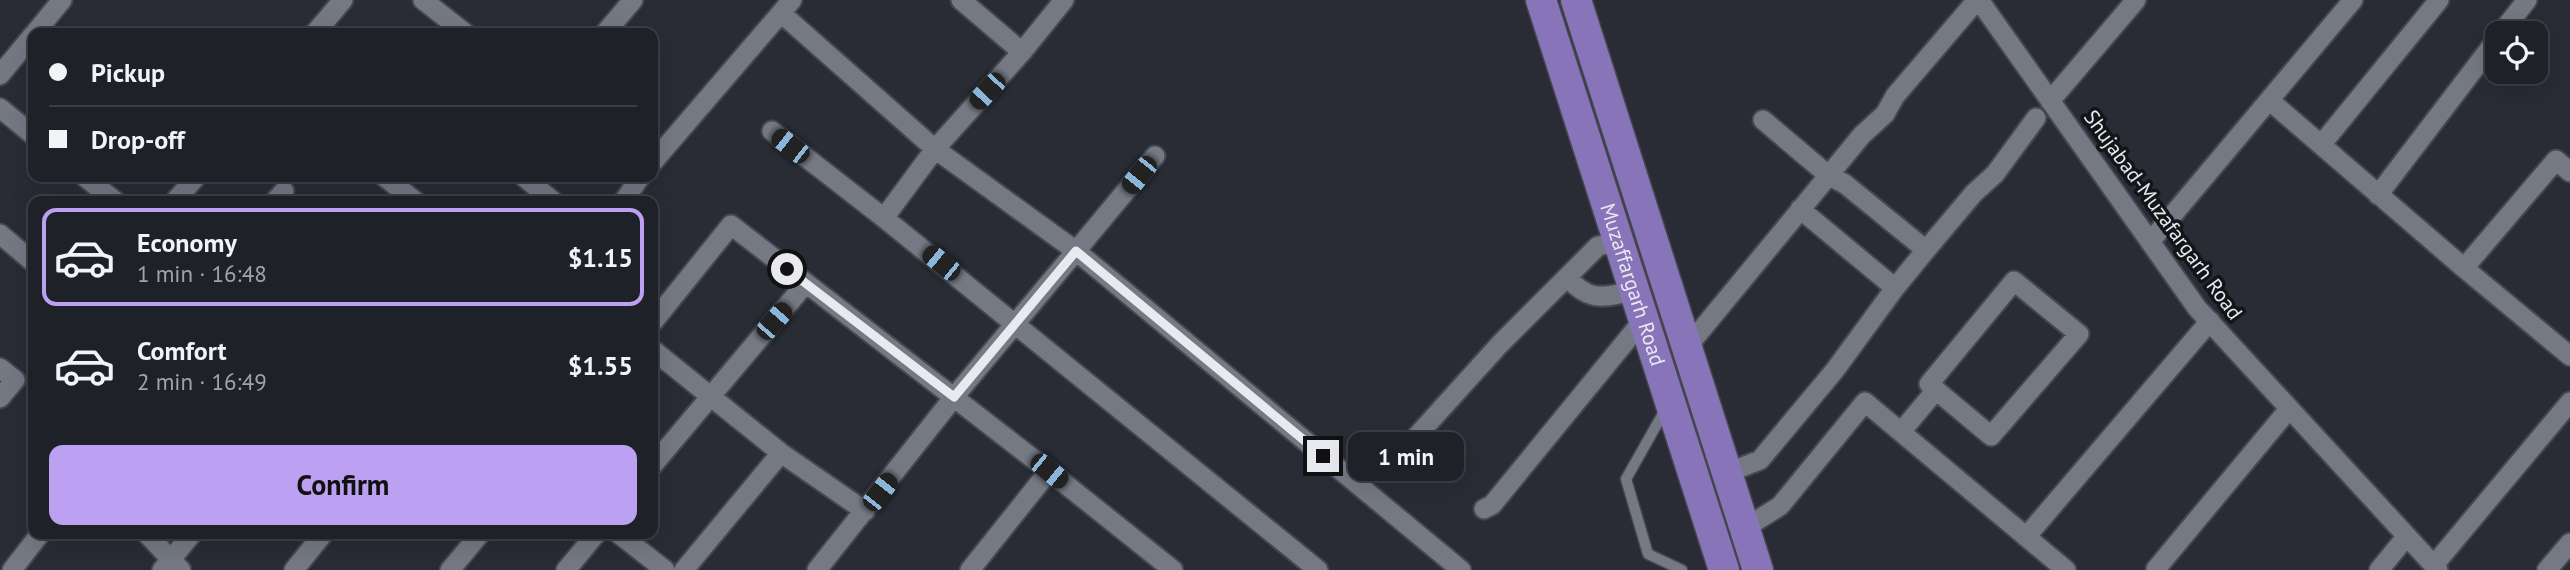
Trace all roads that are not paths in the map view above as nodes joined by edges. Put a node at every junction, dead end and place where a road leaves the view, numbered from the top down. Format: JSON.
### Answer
{"nodes":[{"id":1,"x":62,"y":0,"type":"edge"},
{"id":2,"x":343,"y":0,"type":"edge"},
{"id":3,"x":423,"y":0,"type":"edge"},
{"id":4,"x":633,"y":0,"type":"edge"},
{"id":5,"x":961,"y":0,"type":"edge"},
{"id":6,"x":1064,"y":0,"type":"edge"},
{"id":7,"x":1541,"y":0,"type":"edge"},
{"id":8,"x":1576,"y":0,"type":"edge"},
{"id":9,"x":1978,"y":0,"type":"edge"},
{"id":10,"x":2136,"y":0,"type":"edge"},
{"id":11,"x":2353,"y":0,"type":"edge"},
{"id":12,"x":2439,"y":0,"type":"edge"},
{"id":13,"x":2527,"y":0,"type":"edge"},
{"id":14,"x":787,"y":6,"type":"edge"},
{"id":15,"x":2510,"y":21,"type":"edge"},
{"id":16,"x":39,"y":28,"type":"edge"},
{"id":17,"x":320,"y":28,"type":"edge"},
{"id":18,"x":452,"y":28,"type":"edge"},
{"id":19,"x":609,"y":28,"type":"edge"},
{"id":20,"x":28,"y":41,"type":"edge"},
{"id":21,"x":1022,"y":52,"type":"junction"},
{"id":22,"x":2485,"y":55,"type":"edge"},
{"id":23,"x":0,"y":75,"type":"edge"},
{"id":24,"x":2269,"y":100,"type":"junction"},
{"id":25,"x":2050,"y":101,"type":"junction"},
{"id":26,"x":0,"y":108,"type":"edge"},
{"id":27,"x":2036,"y":118,"type":"dead end"},
{"id":28,"x":1763,"y":120,"type":"dead end"},
{"id":29,"x":28,"y":131,"type":"edge"},
{"id":30,"x":772,"y":131,"type":"dead end"},
{"id":31,"x":2321,"y":145,"type":"junction"},
{"id":32,"x":935,"y":149,"type":"junction"},
{"id":33,"x":658,"y":156,"type":"edge"},
{"id":34,"x":1155,"y":156,"type":"dead end"},
{"id":35,"x":2570,"y":172,"type":"edge"},
{"id":36,"x":1828,"y":175,"type":"junction"},
{"id":37,"x":91,"y":182,"type":"edge"},
{"id":38,"x":192,"y":182,"type":"edge"},
{"id":39,"x":391,"y":182,"type":"edge"},
{"id":40,"x":530,"y":182,"type":"edge"},
{"id":41,"x":2378,"y":195,"type":"junction"},
{"id":42,"x":109,"y":196,"type":"edge"},
{"id":43,"x":180,"y":196,"type":"edge"},
{"id":44,"x":409,"y":196,"type":"edge"},
{"id":45,"x":547,"y":196,"type":"edge"},
{"id":46,"x":1800,"y":209,"type":"junction"},
{"id":47,"x":884,"y":218,"type":"junction"},
{"id":48,"x":0,"y":234,"type":"edge"},
{"id":49,"x":1619,"y":242,"type":"junction"},
{"id":50,"x":2150,"y":242,"type":"junction"},
{"id":51,"x":1926,"y":250,"type":"junction"},
{"id":52,"x":1076,"y":251,"type":"junction"},
{"id":53,"x":28,"y":258,"type":"edge"},
{"id":54,"x":2464,"y":268,"type":"junction"},
{"id":55,"x":1567,"y":277,"type":"junction"},
{"id":56,"x":806,"y":283,"type":"junction"},
{"id":57,"x":1895,"y":288,"type":"junction"},
{"id":58,"x":1639,"y":305,"type":"junction"},
{"id":59,"x":658,"y":316,"type":"edge"},
{"id":60,"x":2210,"y":321,"type":"junction"},
{"id":61,"x":1017,"y":324,"type":"junction"},
{"id":62,"x":1688,"y":346,"type":"junction"},
{"id":63,"x":658,"y":354,"type":"edge"},
{"id":64,"x":2570,"y":356,"type":"edge"},
{"id":65,"x":0,"y":368,"type":"edge"},
{"id":66,"x":1937,"y":390,"type":"junction"},
{"id":67,"x":709,"y":396,"type":"junction"},
{"id":68,"x":954,"y":397,"type":"junction"},
{"id":69,"x":0,"y":398,"type":"edge"},
{"id":70,"x":1670,"y":402,"type":"junction"},
{"id":71,"x":2570,"y":402,"type":"edge"},
{"id":72,"x":2289,"y":409,"type":"junction"},
{"id":73,"x":1901,"y":432,"type":"junction"},
{"id":74,"x":1406,"y":448,"type":"dead end"},
{"id":75,"x":781,"y":453,"type":"junction"},
{"id":76,"x":658,"y":459,"type":"edge"},
{"id":77,"x":1049,"y":471,"type":"junction"},
{"id":78,"x":1727,"y":472,"type":"junction"},
{"id":79,"x":1484,"y":509,"type":"dead end"},
{"id":80,"x":865,"y":511,"type":"junction"},
{"id":81,"x":1745,"y":528,"type":"junction"},
{"id":82,"x":2026,"y":537,"type":"junction"},
{"id":83,"x":2406,"y":537,"type":"junction"},
{"id":84,"x":36,"y":539,"type":"edge"},
{"id":85,"x":151,"y":539,"type":"edge"},
{"id":86,"x":189,"y":539,"type":"edge"},
{"id":87,"x":319,"y":539,"type":"edge"},
{"id":88,"x":476,"y":539,"type":"edge"},
{"id":89,"x":592,"y":539,"type":"edge"},
{"id":90,"x":625,"y":539,"type":"edge"},
{"id":91,"x":2570,"y":543,"type":"edge"},
{"id":92,"x":171,"y":566,"type":"edge"},
{"id":93,"x":1448,"y":566,"type":"edge"},
{"id":94,"x":2436,"y":568,"type":"edge"},
{"id":95,"x":2156,"y":569,"type":"edge"},
{"id":96,"x":12,"y":570,"type":"edge"},
{"id":97,"x":294,"y":570,"type":"edge"},
{"id":98,"x":450,"y":570,"type":"edge"},
{"id":99,"x":566,"y":570,"type":"edge"},
{"id":100,"x":665,"y":570,"type":"edge"},
{"id":101,"x":684,"y":570,"type":"edge"},
{"id":102,"x":817,"y":570,"type":"edge"},
{"id":103,"x":970,"y":570,"type":"edge"},
{"id":104,"x":1173,"y":570,"type":"edge"},
{"id":105,"x":1318,"y":570,"type":"edge"},
{"id":106,"x":1682,"y":570,"type":"edge"},
{"id":107,"x":1724,"y":570,"type":"edge"},
{"id":108,"x":1758,"y":570,"type":"edge"},
{"id":109,"x":2066,"y":570,"type":"edge"},
{"id":110,"x":2379,"y":570,"type":"edge"},
{"id":111,"x":2547,"y":570,"type":"edge"}],
"edges":[{"from":1,"to":16,"type":"street"},
{"from":2,"to":17,"type":"street"},
{"from":3,"to":18,"type":"street"},
{"from":4,"to":19,"type":"street"},
{"from":5,"to":21,"type":"street"},
{"from":6,"to":21,"type":"street"},
{"from":7,"to":49,"type":"main road","name":"Muzaffargarh Road"},
{"from":8,"to":62,"type":"main road","name":"Muzaffargarh Road"},
{"from":9,"to":25,"type":"street","name":"Shujabad-Muzafargarh Road"},
{"from":9,"to":36,"type":"street"},
{"from":10,"to":25,"type":"street"},
{"from":11,"to":24,"type":"street"},
{"from":12,"to":31,"type":"street"},
{"from":13,"to":15,"type":"street"},
{"from":14,"to":32,"type":"street"},
{"from":14,"to":33,"type":"street"},
{"from":20,"to":23,"type":"street"},
{"from":21,"to":32,"type":"street"},
{"from":22,"to":41,"type":"street"},
{"from":24,"to":31,"type":"street"},
{"from":24,"to":50,"type":"street"},
{"from":25,"to":50,"type":"street","name":"Shujabad-Muzafargarh Road"},
{"from":26,"to":29,"type":"street"},
{"from":27,"to":51,"type":"street"},
{"from":28,"to":36,"type":"street"},
{"from":30,"to":47,"type":"street"},
{"from":31,"to":41,"type":"street"},
{"from":32,"to":47,"type":"street"},
{"from":32,"to":52,"type":"street"},
{"from":34,"to":52,"type":"street"},
{"from":35,"to":54,"type":"street"},
{"from":36,"to":46,"type":"street"},
{"from":36,"to":51,"type":"street"},
{"from":37,"to":42,"type":"street"},
{"from":38,"to":43,"type":"street"},
{"from":39,"to":44,"type":"street"},
{"from":40,"to":45,"type":"street"},
{"from":41,"to":54,"type":"street"},
{"from":46,"to":57,"type":"street"},
{"from":46,"to":62,"type":"street"},
{"from":47,"to":61,"type":"street"},
{"from":48,"to":53,"type":"street"},
{"from":49,"to":55,"type":"street"},
{"from":49,"to":58,"type":"main road","name":"Muzaffargarh Road"},
{"from":50,"to":60,"type":"street","name":"Shujabad-Muzafargarh Road"},
{"from":51,"to":57,"type":"street"},
{"from":52,"to":61,"type":"street"},
{"from":52,"to":93,"type":"street"},
{"from":54,"to":64,"type":"street"},
{"from":55,"to":58,"type":"street"},
{"from":55,"to":74,"type":"street"},
{"from":56,"to":59,"type":"street"},
{"from":56,"to":67,"type":"street"},
{"from":56,"to":68,"type":"street"},
{"from":57,"to":78,"type":"street"},
{"from":58,"to":70,"type":"main road","name":"Muzaffargarh Road"},
{"from":58,"to":79,"type":"street"},
{"from":60,"to":72,"type":"street","name":"Shujabad-Muzafargarh Road"},
{"from":60,"to":82,"type":"street"},
{"from":61,"to":68,"type":"street"},
{"from":61,"to":105,"type":"street"},
{"from":62,"to":78,"type":"main road","name":"Muzaffargarh Road"},
{"from":63,"to":67,"type":"street"},
{"from":65,"to":69,"type":"street"},
{"from":66,"to":66,"type":"street"},
{"from":66,"to":73,"type":"street"},
{"from":67,"to":75,"type":"street"},
{"from":67,"to":76,"type":"street"},
{"from":68,"to":77,"type":"street"},
{"from":68,"to":80,"type":"street"},
{"from":70,"to":106,"type":"lane"},
{"from":70,"to":107,"type":"main road","name":"Muzaffargarh Road"},
{"from":71,"to":94,"type":"street"},
{"from":72,"to":83,"type":"street","name":"Shujabad-Muzafargarh Road"},
{"from":72,"to":95,"type":"street"},
{"from":73,"to":81,"type":"street"},
{"from":73,"to":82,"type":"street"},
{"from":75,"to":80,"type":"street"},
{"from":75,"to":101,"type":"street"},
{"from":77,"to":103,"type":"street"},
{"from":77,"to":104,"type":"street"},
{"from":78,"to":81,"type":"main road","name":"Muzaffargarh Road"},
{"from":80,"to":102,"type":"street"},
{"from":81,"to":108,"type":"main road","name":"Muzaffargarh Road"},
{"from":82,"to":109,"type":"street"},
{"from":83,"to":94,"type":"street","name":"Shujabad-Muzafargarh Road"},
{"from":83,"to":110,"type":"street"},
{"from":84,"to":96,"type":"street"},
{"from":85,"to":92,"type":"street"},
{"from":86,"to":92,"type":"street"},
{"from":87,"to":97,"type":"street"},
{"from":88,"to":98,"type":"street"},
{"from":89,"to":99,"type":"street"},
{"from":90,"to":100,"type":"street"},
{"from":91,"to":111,"type":"street"}]}
